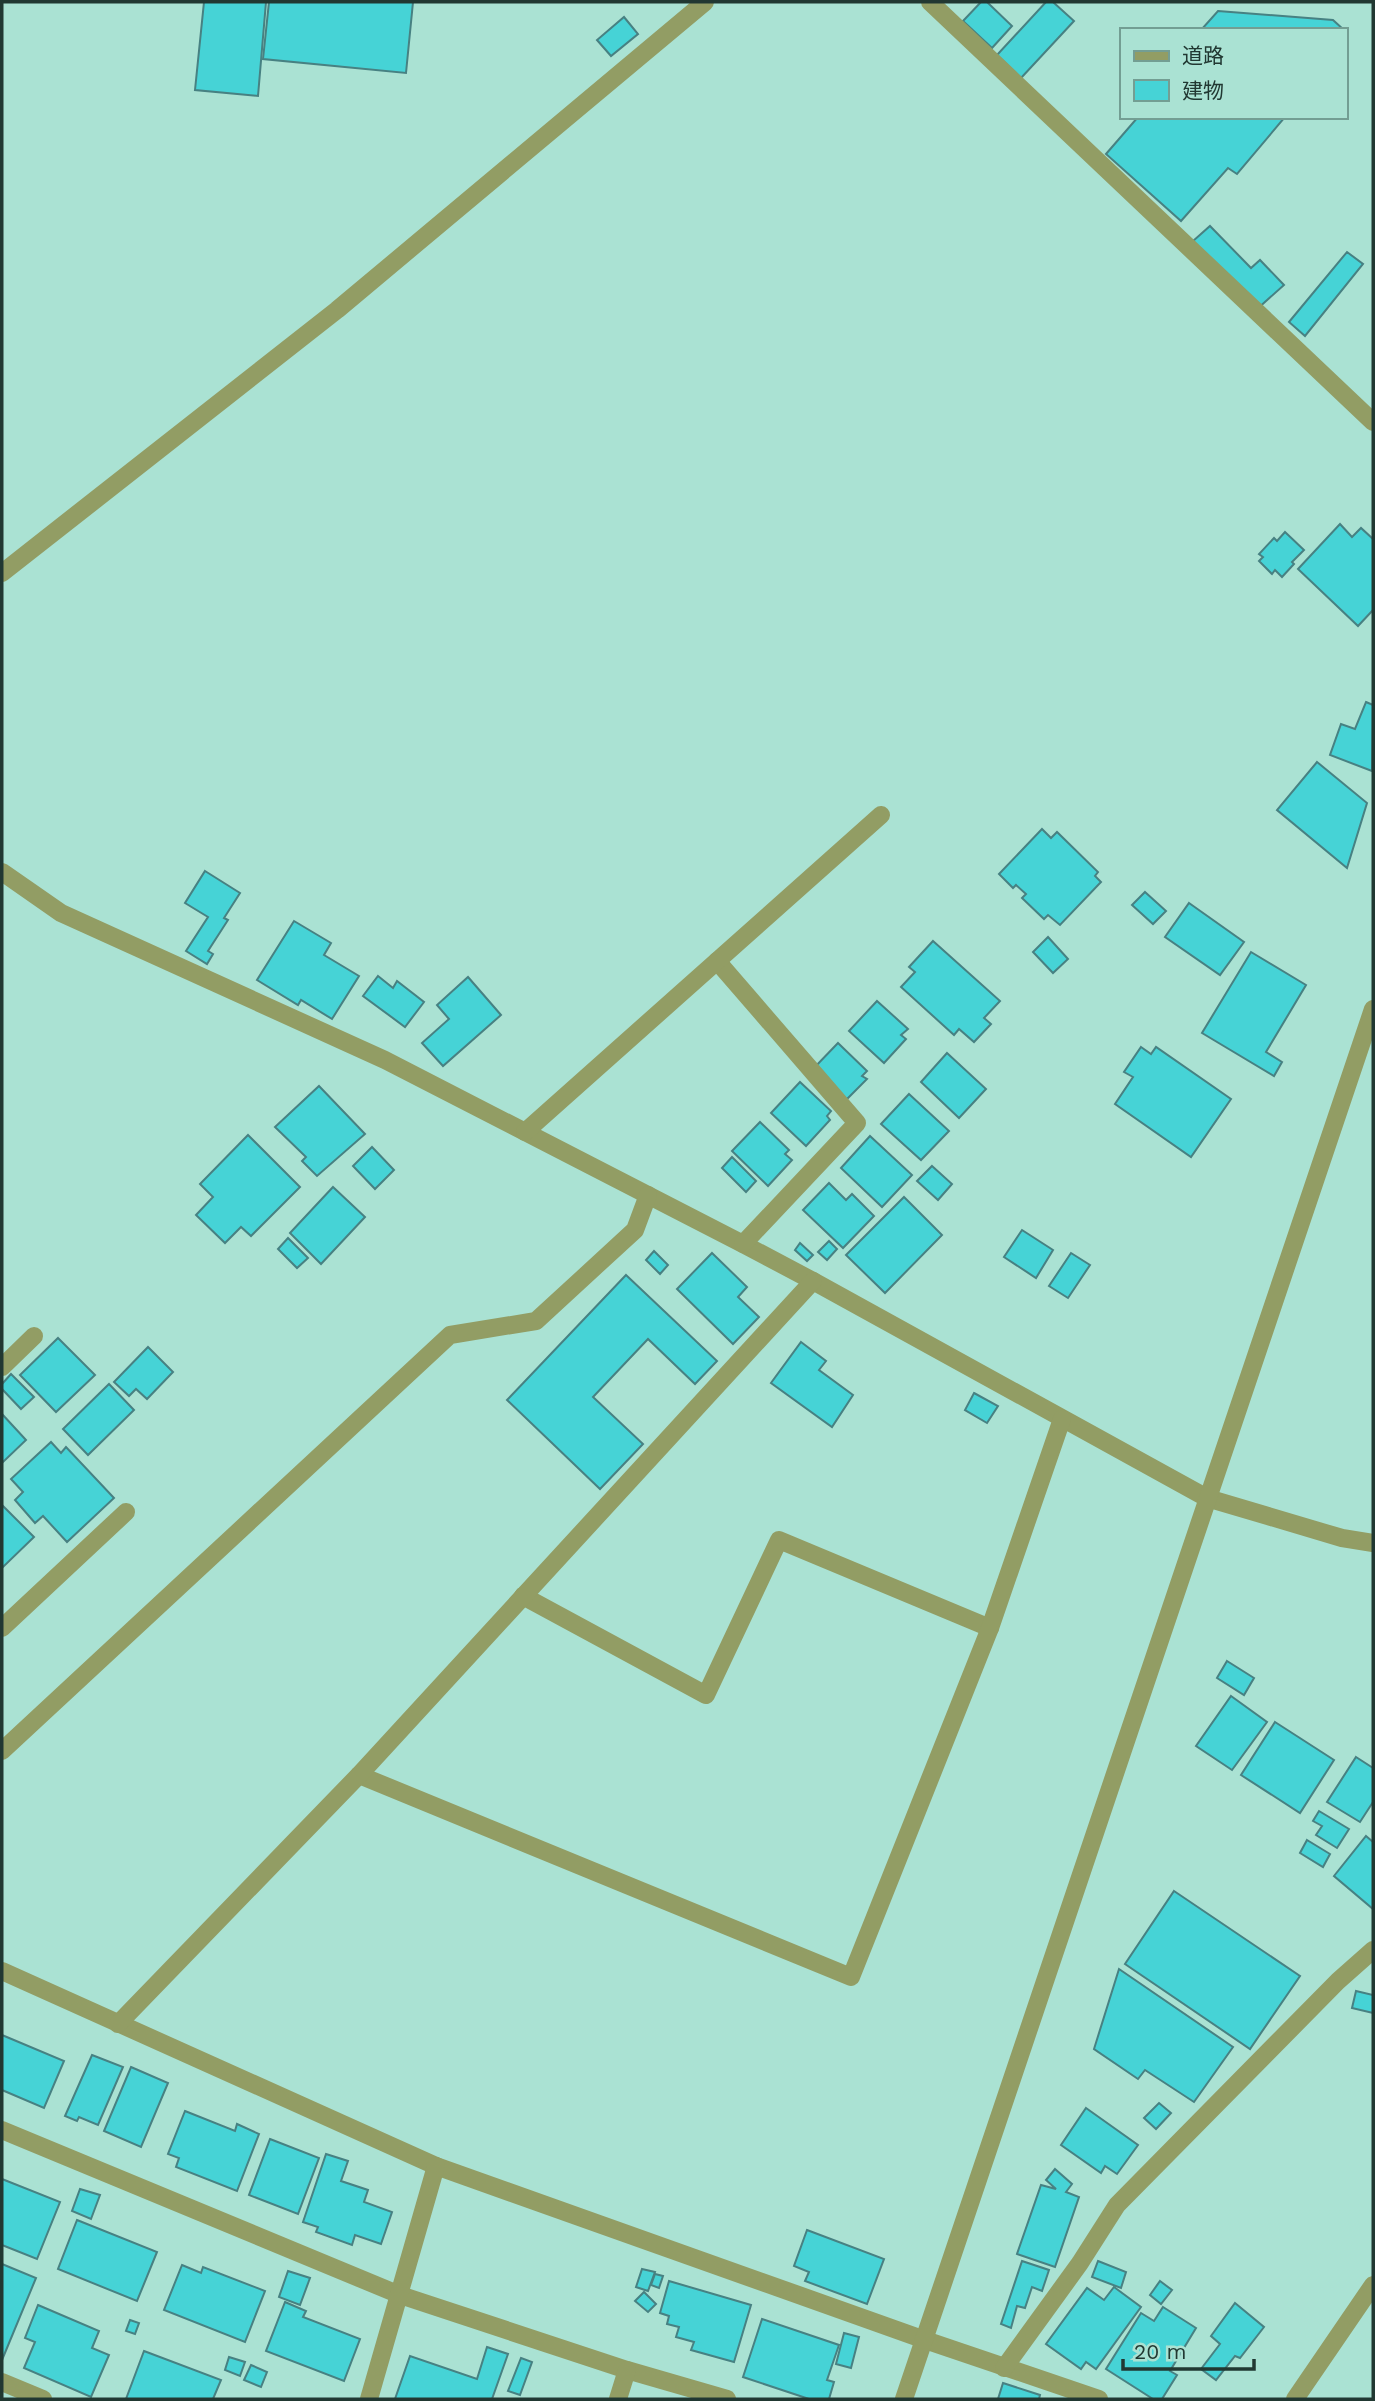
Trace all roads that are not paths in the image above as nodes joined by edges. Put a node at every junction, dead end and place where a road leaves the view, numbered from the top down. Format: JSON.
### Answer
{"nodes":[{"id":1,"x":705,"y":2,"type":"edge"},
{"id":2,"x":930,"y":2,"type":"edge"},
{"id":3,"x":1373,"y":422,"type":"edge"},
{"id":4,"x":2,"y":573,"type":"edge"},
{"id":5,"x":881,"y":815,"type":"dead end"},
{"id":6,"x":2,"y":872,"type":"edge"},
{"id":7,"x":717,"y":961,"type":"junction"},
{"id":8,"x":1373,"y":1009,"type":"edge"},
{"id":9,"x":525,"y":1132,"type":"junction"},
{"id":10,"x":648,"y":1195,"type":"junction"},
{"id":11,"x":743,"y":1244,"type":"junction"},
{"id":12,"x":813,"y":1281,"type":"junction"},
{"id":13,"x":34,"y":1336,"type":"dead end"},
{"id":14,"x":2,"y":1367,"type":"edge"},
{"id":15,"x":1062,"y":1419,"type":"junction"},
{"id":16,"x":1207,"y":1499,"type":"junction"},
{"id":17,"x":126,"y":1512,"type":"dead end"},
{"id":18,"x":1373,"y":1543,"type":"edge"},
{"id":19,"x":523,"y":1596,"type":"junction"},
{"id":20,"x":2,"y":1628,"type":"edge"},
{"id":21,"x":990,"y":1628,"type":"junction"},
{"id":22,"x":2,"y":1751,"type":"edge"},
{"id":23,"x":359,"y":1775,"type":"junction"},
{"id":24,"x":1373,"y":1950,"type":"edge"},
{"id":25,"x":2,"y":1971,"type":"edge"},
{"id":26,"x":118,"y":2024,"type":"junction"},
{"id":27,"x":2,"y":2130,"type":"edge"},
{"id":28,"x":436,"y":2166,"type":"junction"},
{"id":29,"x":1373,"y":2285,"type":"edge"},
{"id":30,"x":400,"y":2295,"type":"junction"},
{"id":31,"x":925,"y":2340,"type":"junction"},
{"id":32,"x":1004,"y":2368,"type":"junction"},
{"id":33,"x":627,"y":2370,"type":"junction"},
{"id":34,"x":2,"y":2382,"type":"edge"},
{"id":35,"x":43,"y":2399,"type":"edge"},
{"id":36,"x":369,"y":2399,"type":"edge"},
{"id":37,"x":618,"y":2399,"type":"edge"},
{"id":38,"x":727,"y":2399,"type":"edge"},
{"id":39,"x":904,"y":2399,"type":"edge"},
{"id":40,"x":1099,"y":2399,"type":"edge"},
{"id":41,"x":1295,"y":2399,"type":"edge"}],
"edges":[{"from":1,"to":4,"type":"street"},
{"from":2,"to":3,"type":"street"},
{"from":5,"to":7,"type":"street"},
{"from":6,"to":9,"type":"street"},
{"from":7,"to":9,"type":"street"},
{"from":7,"to":11,"type":"street"},
{"from":8,"to":16,"type":"street"},
{"from":9,"to":10,"type":"street"},
{"from":10,"to":11,"type":"street"},
{"from":10,"to":22,"type":"street"},
{"from":11,"to":12,"type":"street"},
{"from":12,"to":15,"type":"street"},
{"from":12,"to":19,"type":"street"},
{"from":13,"to":14,"type":"street"},
{"from":15,"to":16,"type":"street"},
{"from":15,"to":21,"type":"street"},
{"from":16,"to":18,"type":"street"},
{"from":16,"to":31,"type":"street"},
{"from":17,"to":20,"type":"street"},
{"from":19,"to":21,"type":"street"},
{"from":19,"to":23,"type":"street"},
{"from":21,"to":23,"type":"street"},
{"from":23,"to":26,"type":"street"},
{"from":24,"to":32,"type":"street"},
{"from":25,"to":26,"type":"street"},
{"from":26,"to":28,"type":"street"},
{"from":27,"to":30,"type":"street"},
{"from":28,"to":30,"type":"street"},
{"from":28,"to":31,"type":"street"},
{"from":29,"to":41,"type":"street"},
{"from":30,"to":33,"type":"street"},
{"from":30,"to":36,"type":"street"},
{"from":31,"to":32,"type":"street"},
{"from":31,"to":39,"type":"street"},
{"from":32,"to":40,"type":"street"},
{"from":33,"to":37,"type":"street"},
{"from":33,"to":38,"type":"street"},
{"from":34,"to":35,"type":"street"}]}
